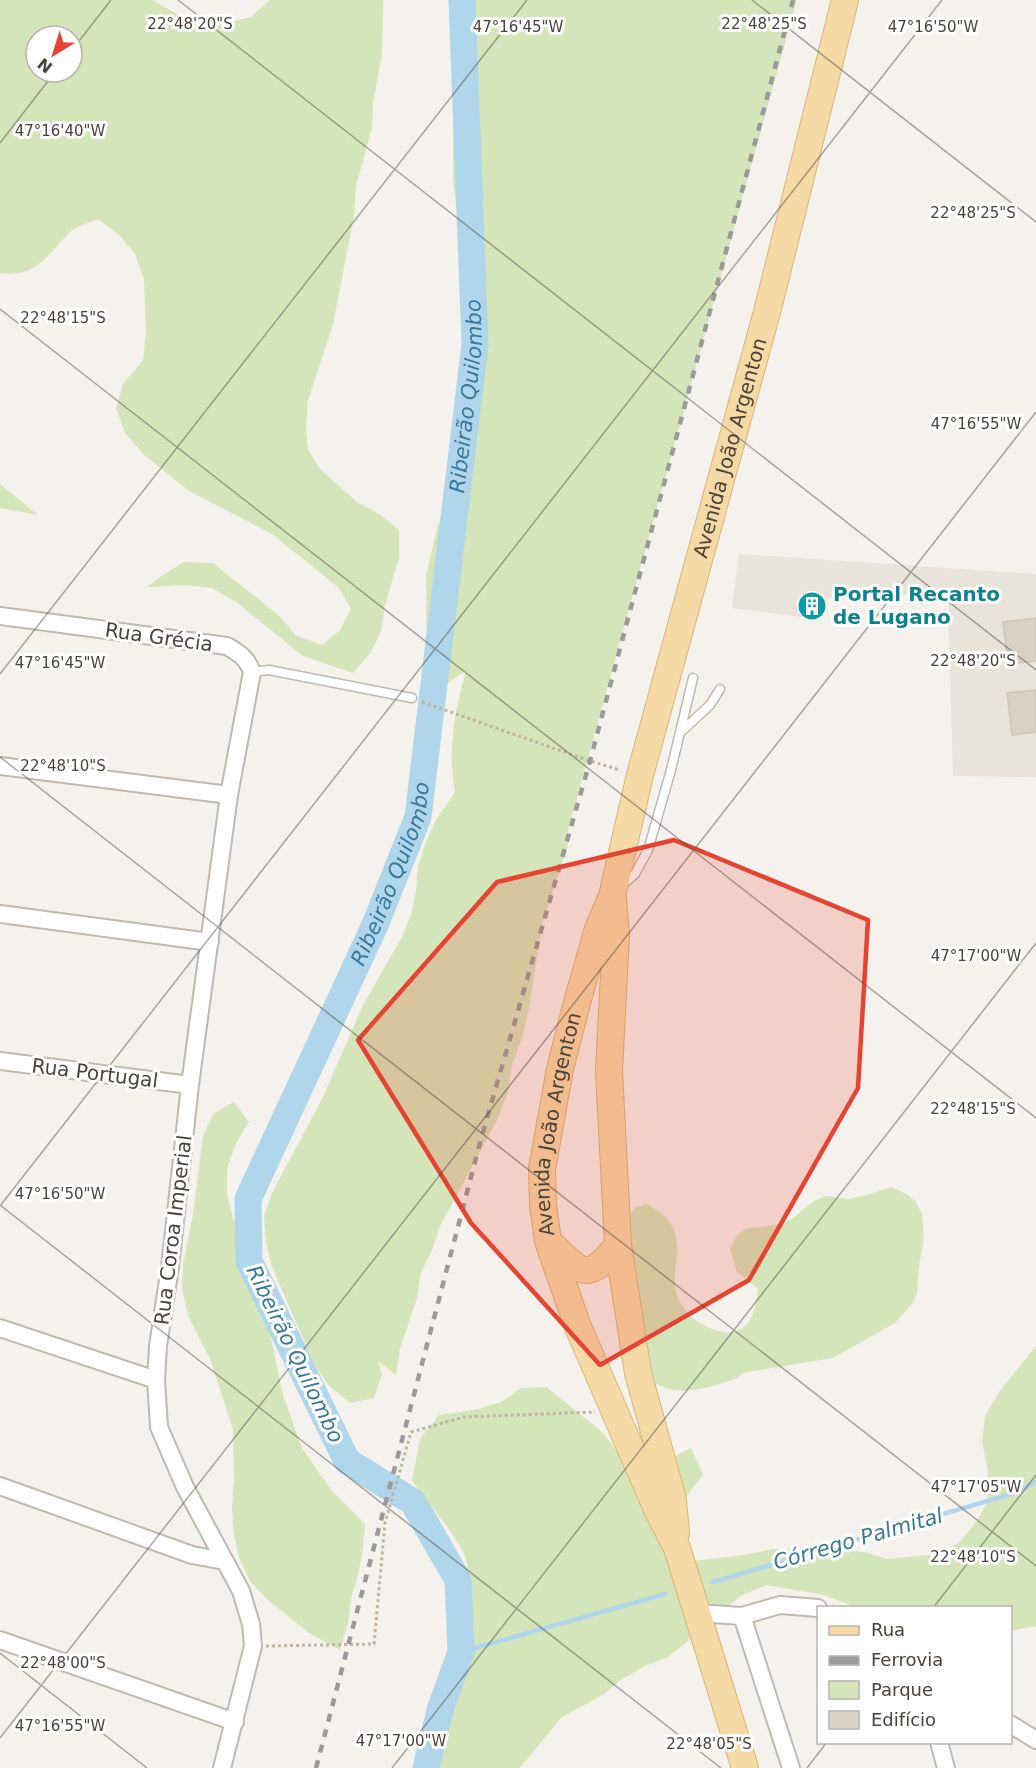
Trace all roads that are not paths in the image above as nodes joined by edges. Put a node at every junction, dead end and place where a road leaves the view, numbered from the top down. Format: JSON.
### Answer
{"nodes":[{"id":1,"x":845,"y":0,"type":"edge"},
{"id":2,"x":0,"y":616,"type":"edge"},
{"id":3,"x":252,"y":672,"type":"junction"},
{"id":4,"x":693,"y":678,"type":"dead end"},
{"id":5,"x":720,"y":689,"type":"dead end"},
{"id":6,"x":412,"y":698,"type":"road end"},
{"id":7,"x":682,"y":731,"type":"junction"},
{"id":8,"x":0,"y":766,"type":"edge"},
{"id":9,"x":229,"y":795,"type":"junction"},
{"id":10,"x":613,"y":894,"type":"junction"},
{"id":11,"x":0,"y":914,"type":"edge"},
{"id":12,"x":210,"y":942,"type":"junction"},
{"id":13,"x":0,"y":1061,"type":"edge"},
{"id":14,"x":190,"y":1085,"type":"junction"},
{"id":15,"x":548,"y":1241,"type":"junction"},
{"id":16,"x":618,"y":1245,"type":"junction"},
{"id":17,"x":0,"y":1328,"type":"edge"},
{"id":18,"x":156,"y":1380,"type":"junction"},
{"id":19,"x":0,"y":1486,"type":"edge"},
{"id":20,"x":677,"y":1548,"type":"junction"},
{"id":21,"x":224,"y":1561,"type":"junction"},
{"id":22,"x":691,"y":1596,"type":"junction"},
{"id":23,"x":817,"y":1608,"type":"edge"},
{"id":24,"x":742,"y":1616,"type":"junction"},
{"id":25,"x":0,"y":1640,"type":"edge"},
{"id":26,"x":235,"y":1722,"type":"junction"},
{"id":27,"x":1012,"y":1725,"type":"edge"},
{"id":28,"x":1036,"y":1740,"type":"edge"},
{"id":29,"x":939,"y":1744,"type":"edge"},
{"id":30,"x":222,"y":1768,"type":"edge"},
{"id":31,"x":745,"y":1768,"type":"edge"},
{"id":32,"x":791,"y":1768,"type":"edge"},
{"id":33,"x":946,"y":1768,"type":"edge"}],
"edges":[{"from":1,"to":10,"type":"main road","name":"Avenida João Argenton"},
{"from":2,"to":3,"type":"street","name":"Rua Grécia"},
{"from":3,"to":6,"type":"lane"},
{"from":3,"to":9,"type":"street","name":"Rua Coroa Imperial"},
{"from":4,"to":7,"type":"lane"},
{"from":5,"to":7,"type":"lane"},
{"from":7,"to":10,"type":"lane"},
{"from":8,"to":9,"type":"street"},
{"from":9,"to":12,"type":"street","name":"Rua Coroa Imperial"},
{"from":10,"to":15,"type":"main road","name":"Avenida João Argenton"},
{"from":10,"to":16,"type":"main road","name":"Avenida João Argenton"},
{"from":11,"to":12,"type":"street"},
{"from":12,"to":14,"type":"street","name":"Rua Coroa Imperial"},
{"from":13,"to":14,"type":"street","name":"Rua Portugal"},
{"from":14,"to":18,"type":"street","name":"Rua Coroa Imperial"},
{"from":15,"to":16,"type":"main road"},
{"from":15,"to":20,"type":"main road","name":"Avenida João Argenton"},
{"from":16,"to":20,"type":"main road","name":"Avenida João Argenton"},
{"from":17,"to":18,"type":"street"},
{"from":18,"to":21,"type":"street","name":"Rua Coroa Imperial"},
{"from":19,"to":21,"type":"street"},
{"from":20,"to":22,"type":"main road","name":"Avenida João Argenton"},
{"from":21,"to":26,"type":"street","name":"Rua Coroa Imperial"},
{"from":22,"to":24,"type":"street"},
{"from":22,"to":31,"type":"main road","name":"Avenida João Argenton"},
{"from":23,"to":24,"type":"street"},
{"from":24,"to":32,"type":"street"},
{"from":25,"to":26,"type":"street"},
{"from":26,"to":30,"type":"street","name":"Rua Coroa Imperial"},
{"from":27,"to":28,"type":"street"},
{"from":29,"to":33,"type":"street"}]}
